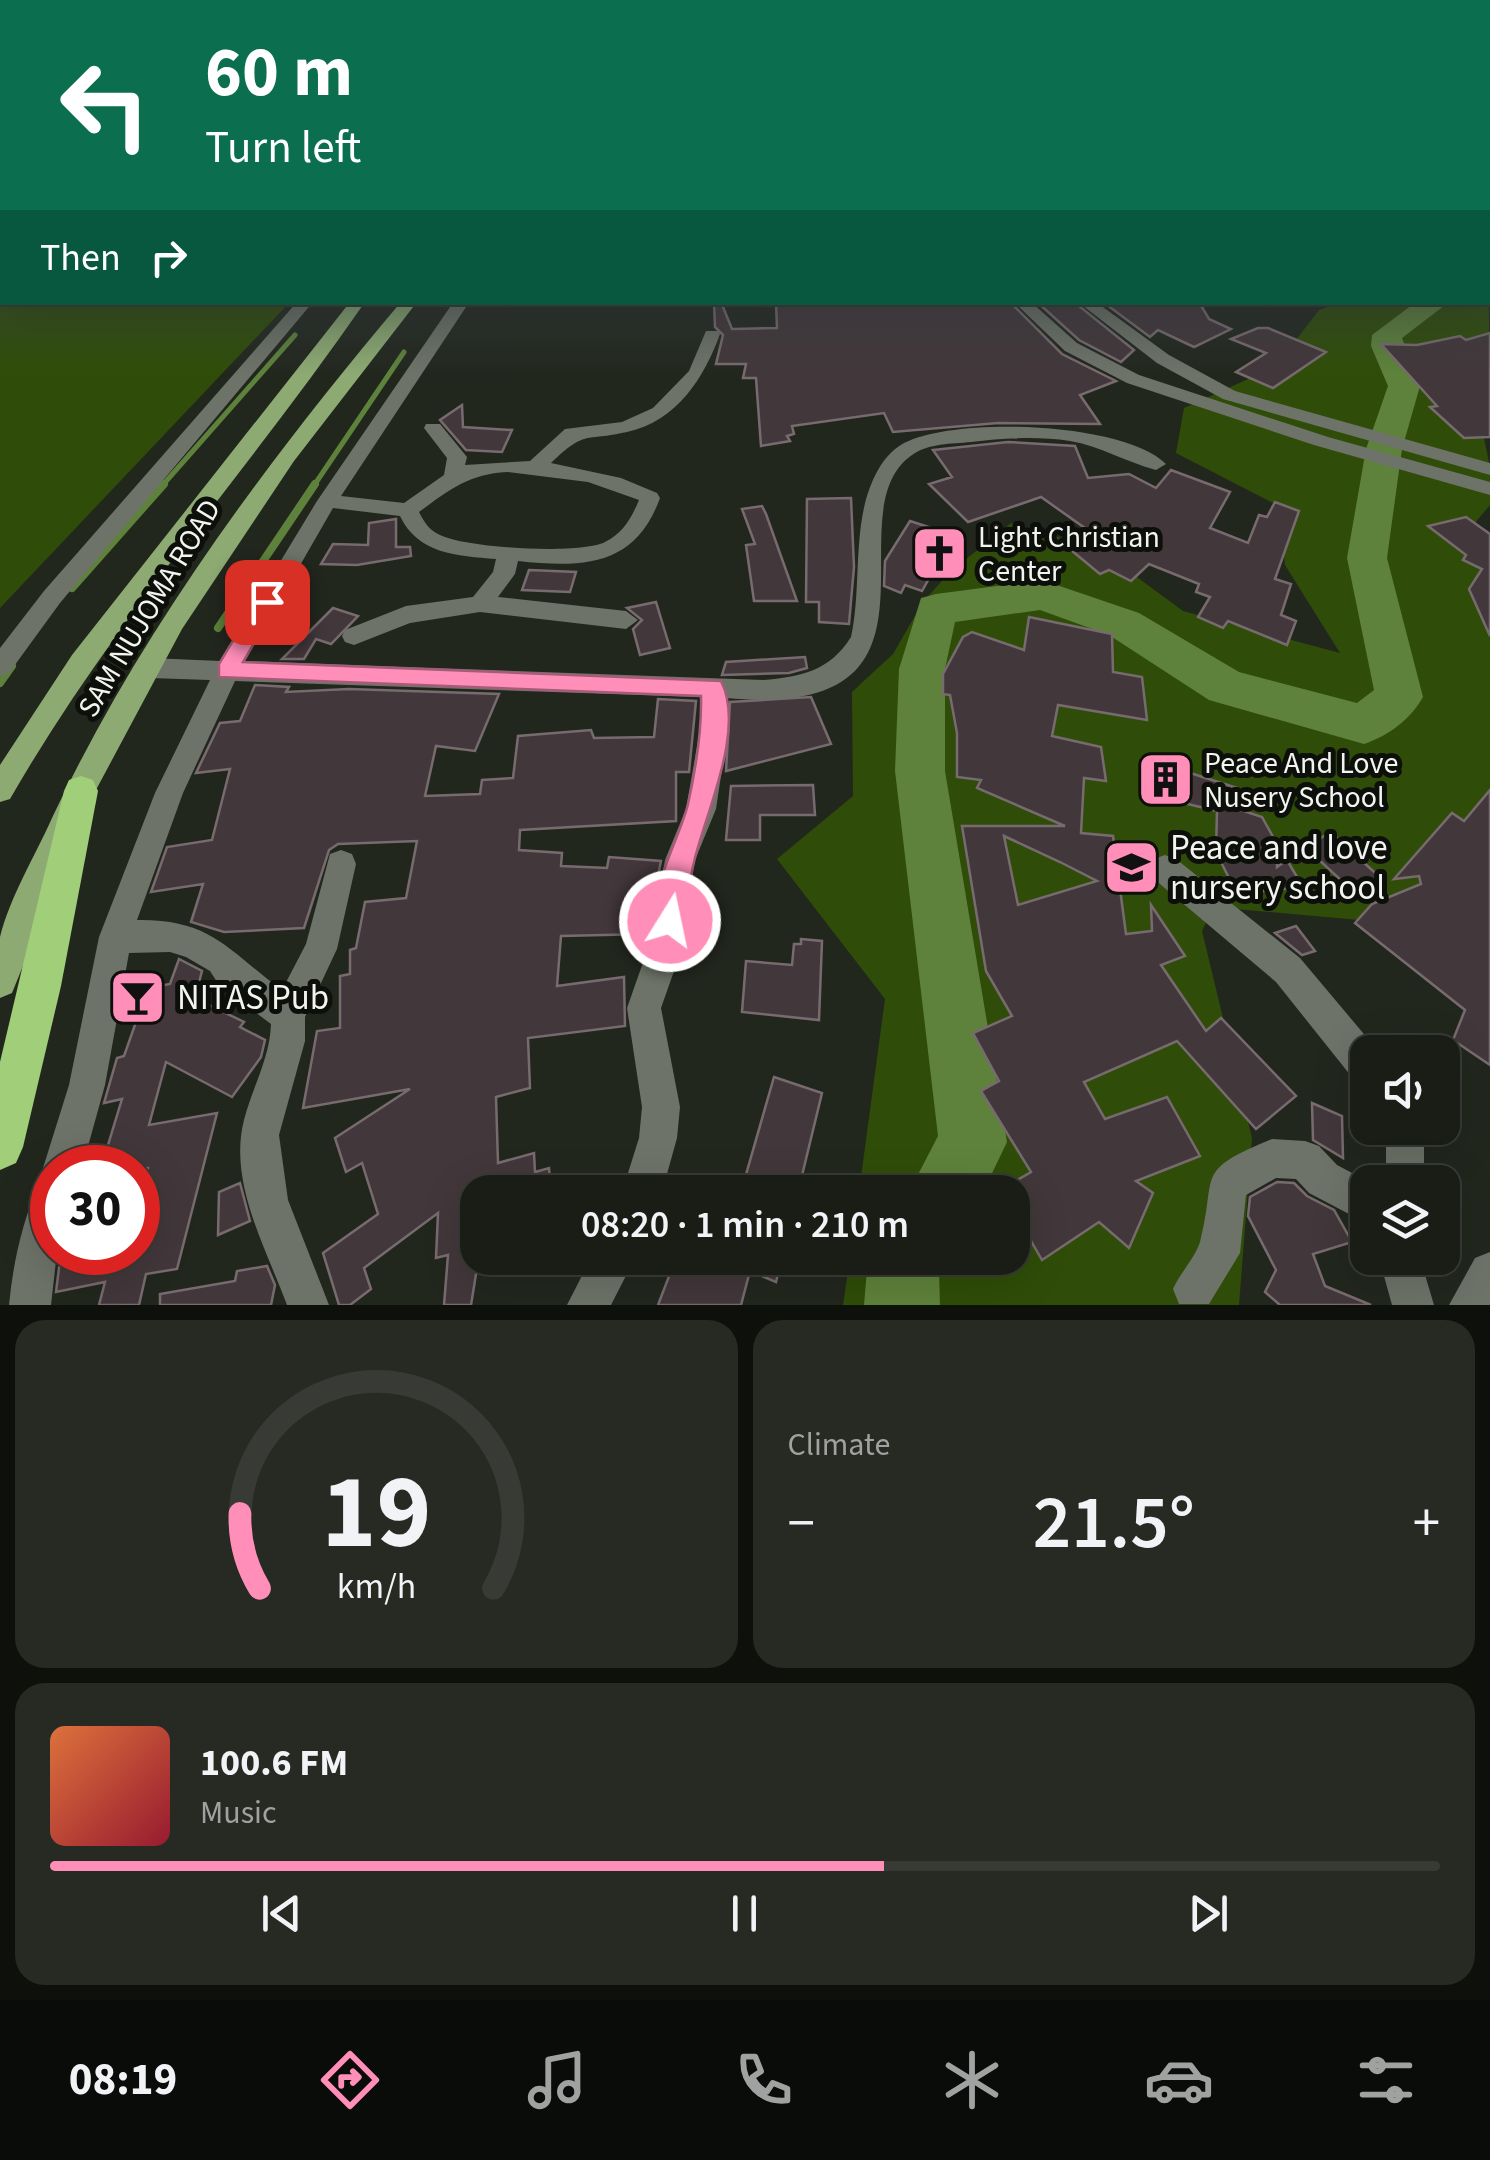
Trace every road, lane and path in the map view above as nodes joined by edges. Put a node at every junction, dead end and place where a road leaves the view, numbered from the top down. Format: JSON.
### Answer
{"nodes":[{"id":1,"x":303,"y":305,"type":"edge"},
{"id":2,"x":356,"y":305,"type":"edge"},
{"id":3,"x":406,"y":305,"type":"edge"},
{"id":4,"x":459,"y":305,"type":"edge"},
{"id":5,"x":1024,"y":305,"type":"edge"},
{"id":6,"x":1089,"y":305,"type":"edge"},
{"id":7,"x":712,"y":334,"type":"dead end"},
{"id":8,"x":433,"y":428,"type":"dead end"},
{"id":9,"x":1322,"y":432,"type":"junction"},
{"id":10,"x":1414,"y":457,"type":"junction"},
{"id":11,"x":1156,"y":464,"type":"dead end"},
{"id":12,"x":533,"y":468,"type":"junction"},
{"id":13,"x":1490,"y":469,"type":"edge"},
{"id":14,"x":454,"y":478,"type":"junction"},
{"id":15,"x":1490,"y":488,"type":"edge"},
{"id":16,"x":327,"y":501,"type":"junction"},
{"id":17,"x":408,"y":510,"type":"junction"},
{"id":18,"x":508,"y":553,"type":"junction"},
{"id":19,"x":480,"y":604,"type":"junction"},
{"id":20,"x":626,"y":620,"type":"dead end"},
{"id":21,"x":354,"y":636,"type":"dead end"},
{"id":22,"x":0,"y":666,"type":"edge"},
{"id":23,"x":150,"y":668,"type":"junction"},
{"id":24,"x":227,"y":670,"type":"junction"},
{"id":25,"x":713,"y":687,"type":"junction"},
{"id":26,"x":0,"y":790,"type":"edge"},
{"id":27,"x":81,"y":791,"type":"junction"},
{"id":28,"x":341,"y":864,"type":"dead end"},
{"id":29,"x":1166,"y":869,"type":"dead end"},
{"id":30,"x":115,"y":937,"type":"junction"},
{"id":31,"x":0,"y":981,"type":"edge"},
{"id":32,"x":287,"y":1015,"type":"junction"},
{"id":33,"x":1350,"y":1046,"type":"edge"},
{"id":34,"x":69,"y":1145,"type":"edge"},
{"id":35,"x":0,"y":1148,"type":"edge"},
{"id":36,"x":648,"y":1175,"type":"edge"},
{"id":37,"x":1350,"y":1194,"type":"edge"},
{"id":38,"x":1490,"y":1273,"type":"edge"},
{"id":39,"x":33,"y":1275,"type":"edge"},
{"id":40,"x":605,"y":1275,"type":"edge"},
{"id":41,"x":1405,"y":1275,"type":"edge"},
{"id":42,"x":1194,"y":1290,"type":"dead end"},
{"id":43,"x":30,"y":1305,"type":"edge"},
{"id":44,"x":308,"y":1305,"type":"edge"},
{"id":45,"x":588,"y":1305,"type":"edge"},
{"id":46,"x":1413,"y":1305,"type":"edge"},
{"id":47,"x":1470,"y":1305,"type":"edge"}],
"edges":[{"from":1,"to":22,"type":"street"},
{"from":2,"to":26,"type":"main road","name":"SAM NUJOMA ROAD"},
{"from":3,"to":23,"type":"main road","name":"SAM NUJOMA ROAD"},
{"from":4,"to":16,"type":"street"},
{"from":5,"to":9,"type":"street"},
{"from":6,"to":9,"type":"street"},
{"from":7,"to":12,"type":"street"},
{"from":8,"to":14,"type":"street"},
{"from":9,"to":10,"type":"street"},
{"from":10,"to":13,"type":"street"},
{"from":10,"to":15,"type":"street"},
{"from":11,"to":25,"type":"street"},
{"from":12,"to":14,"type":"street"},
{"from":12,"to":18,"type":"street"},
{"from":14,"to":17,"type":"street"},
{"from":16,"to":17,"type":"street"},
{"from":16,"to":24,"type":"street"},
{"from":17,"to":18,"type":"street"},
{"from":18,"to":19,"type":"street"},
{"from":19,"to":20,"type":"street"},
{"from":19,"to":21,"type":"street"},
{"from":23,"to":24,"type":"street"},
{"from":23,"to":27,"type":"main road","name":"SAM NUJOMA ROAD"},
{"from":24,"to":25,"type":"street"},
{"from":24,"to":30,"type":"street"},
{"from":25,"to":36,"type":"street"},
{"from":27,"to":31,"type":"main road","name":"SAM NUJOMA ROAD"},
{"from":27,"to":35,"type":"highway"},
{"from":28,"to":32,"type":"street"},
{"from":29,"to":33,"type":"street"},
{"from":30,"to":32,"type":"street"},
{"from":30,"to":34,"type":"street"},
{"from":32,"to":44,"type":"street"},
{"from":37,"to":42,"type":"street"},
{"from":38,"to":47,"type":"street"},
{"from":39,"to":43,"type":"street"},
{"from":40,"to":45,"type":"street"},
{"from":41,"to":46,"type":"street"}]}
